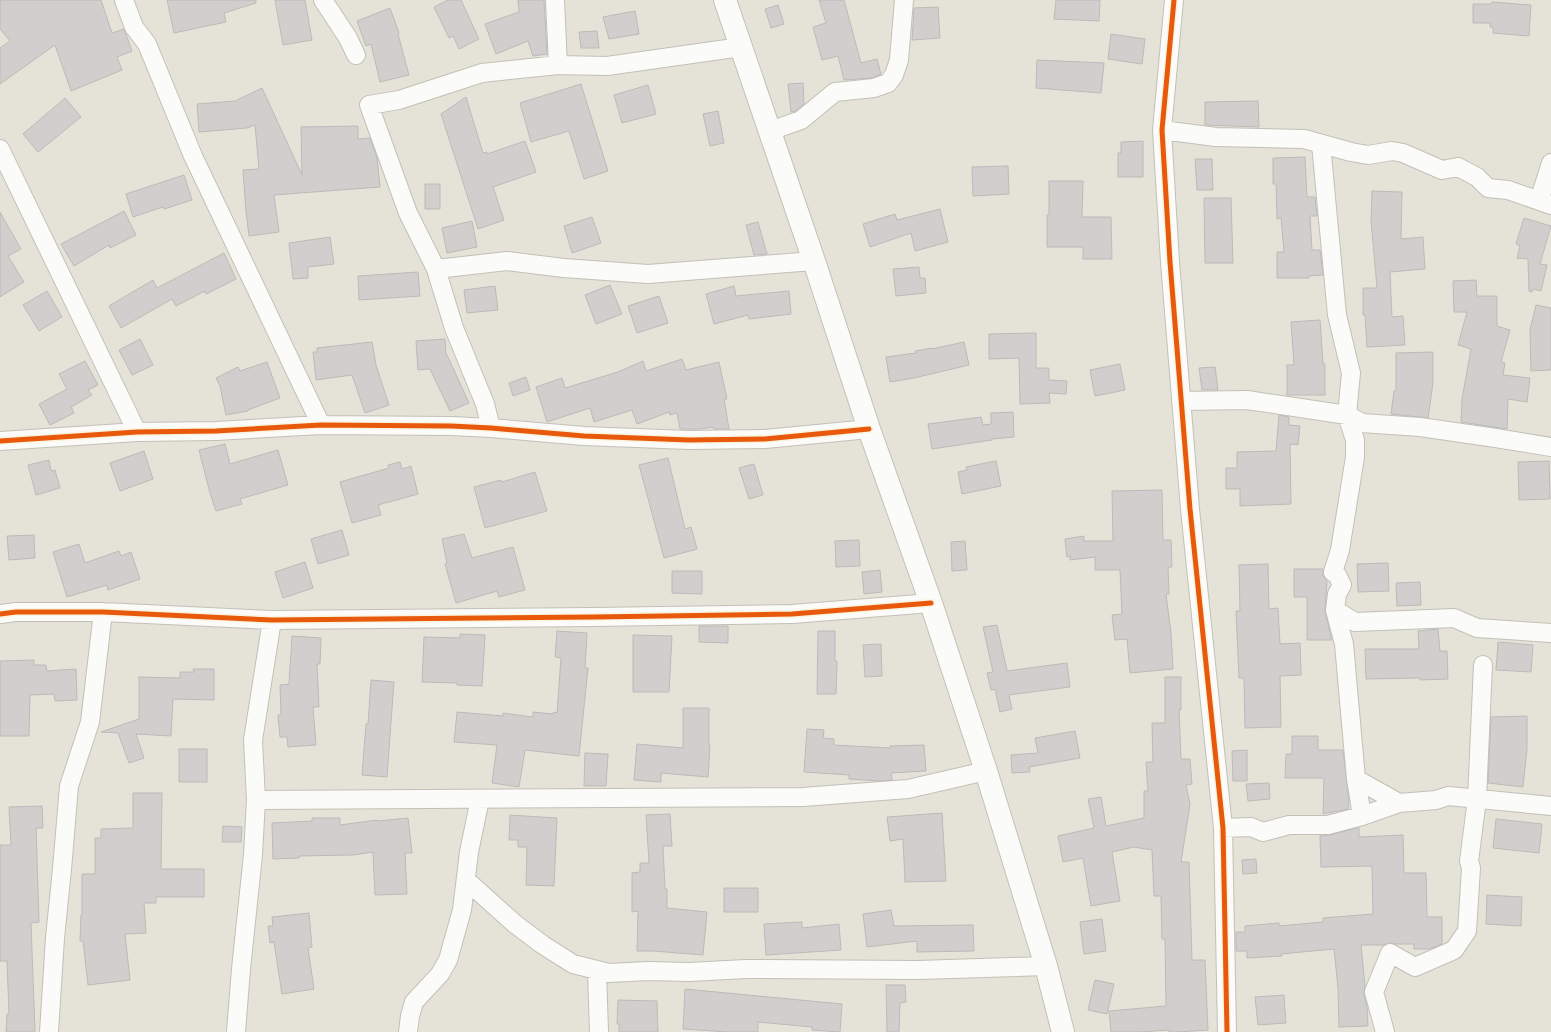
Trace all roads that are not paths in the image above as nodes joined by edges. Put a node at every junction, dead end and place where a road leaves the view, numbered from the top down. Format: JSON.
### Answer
{"nodes":[{"id":1,"x":124,"y":0,"type":"edge"},
{"id":2,"x":323,"y":0,"type":"edge"},
{"id":3,"x":555,"y":0,"type":"edge"},
{"id":4,"x":725,"y":0,"type":"edge"},
{"id":5,"x":904,"y":0,"type":"edge"},
{"id":6,"x":1174,"y":0,"type":"edge"},
{"id":7,"x":741,"y":47,"type":"junction"},
{"id":8,"x":356,"y":55,"type":"dead end"},
{"id":9,"x":558,"y":65,"type":"junction"},
{"id":10,"x":1162,"y":130,"type":"junction"},
{"id":11,"x":770,"y":131,"type":"junction"},
{"id":12,"x":1321,"y":144,"type":"junction"},
{"id":13,"x":0,"y":149,"type":"edge"},
{"id":14,"x":1551,"y":163,"type":"edge"},
{"id":15,"x":1545,"y":203,"type":"edge"},
{"id":16,"x":814,"y":261,"type":"junction"},
{"id":17,"x":436,"y":269,"type":"junction"},
{"id":18,"x":1181,"y":401,"type":"junction"},
{"id":19,"x":1346,"y":415,"type":"junction"},
{"id":20,"x":321,"y":425,"type":"junction"},
{"id":21,"x":491,"y":428,"type":"junction"},
{"id":22,"x":868,"y":429,"type":"junction"},
{"id":23,"x":137,"y":432,"type":"junction"},
{"id":24,"x":0,"y":441,"type":"edge"},
{"id":25,"x":1551,"y":447,"type":"edge"},
{"id":26,"x":931,"y":603,"type":"junction"},
{"id":27,"x":1335,"y":610,"type":"junction"},
{"id":28,"x":103,"y":612,"type":"junction"},
{"id":29,"x":0,"y":614,"type":"edge"},
{"id":30,"x":272,"y":620,"type":"junction"},
{"id":31,"x":1355,"y":622,"type":"junction"},
{"id":32,"x":1551,"y":633,"type":"edge"},
{"id":33,"x":1344,"y":644,"type":"junction"},
{"id":34,"x":1483,"y":665,"type":"dead end"},
{"id":35,"x":986,"y":770,"type":"junction"},
{"id":36,"x":1356,"y":779,"type":"junction"},
{"id":37,"x":480,"y":799,"type":"junction"},
{"id":38,"x":1477,"y":799,"type":"junction"},
{"id":39,"x":256,"y":800,"type":"junction"},
{"id":40,"x":1399,"y":803,"type":"junction"},
{"id":41,"x":1551,"y":806,"type":"edge"},
{"id":42,"x":1362,"y":816,"type":"junction"},
{"id":43,"x":1223,"y":828,"type":"junction"},
{"id":44,"x":466,"y":880,"type":"junction"},
{"id":45,"x":1046,"y":966,"type":"junction"},
{"id":46,"x":597,"y":970,"type":"junction"},
{"id":47,"x":50,"y":1032,"type":"edge"},
{"id":48,"x":236,"y":1032,"type":"edge"},
{"id":49,"x":408,"y":1032,"type":"edge"},
{"id":50,"x":600,"y":1032,"type":"edge"},
{"id":51,"x":1063,"y":1032,"type":"edge"},
{"id":52,"x":1227,"y":1032,"type":"edge"},
{"id":53,"x":1386,"y":1032,"type":"edge"}],
"edges":[{"from":1,"to":20,"type":"street"},
{"from":2,"to":8,"type":"street"},
{"from":3,"to":9,"type":"street"},
{"from":4,"to":7,"type":"main road"},
{"from":5,"to":11,"type":"street"},
{"from":6,"to":10,"type":"street"},
{"from":7,"to":9,"type":"street"},
{"from":7,"to":11,"type":"main road"},
{"from":9,"to":17,"type":"street"},
{"from":10,"to":12,"type":"street"},
{"from":10,"to":18,"type":"street"},
{"from":11,"to":16,"type":"main road"},
{"from":12,"to":15,"type":"street"},
{"from":12,"to":19,"type":"street"},
{"from":13,"to":23,"type":"street"},
{"from":14,"to":15,"type":"street"},
{"from":16,"to":17,"type":"street"},
{"from":16,"to":22,"type":"main road"},
{"from":17,"to":21,"type":"street"},
{"from":18,"to":19,"type":"street"},
{"from":18,"to":43,"type":"street"},
{"from":19,"to":25,"type":"street"},
{"from":19,"to":27,"type":"street"},
{"from":20,"to":21,"type":"street"},
{"from":20,"to":23,"type":"street"},
{"from":21,"to":22,"type":"street"},
{"from":22,"to":26,"type":"main road"},
{"from":23,"to":24,"type":"street"},
{"from":26,"to":30,"type":"street"},
{"from":26,"to":35,"type":"main road"},
{"from":27,"to":31,"type":"street"},
{"from":27,"to":33,"type":"street"},
{"from":28,"to":29,"type":"street"},
{"from":28,"to":30,"type":"street"},
{"from":28,"to":47,"type":"street"},
{"from":30,"to":39,"type":"street"},
{"from":31,"to":32,"type":"street"},
{"from":31,"to":33,"type":"street"},
{"from":33,"to":36,"type":"street"},
{"from":34,"to":38,"type":"street"},
{"from":35,"to":37,"type":"street"},
{"from":35,"to":45,"type":"main road"},
{"from":36,"to":40,"type":"street"},
{"from":36,"to":42,"type":"street"},
{"from":37,"to":39,"type":"street"},
{"from":37,"to":44,"type":"street"},
{"from":38,"to":40,"type":"street"},
{"from":38,"to":41,"type":"street"},
{"from":38,"to":53,"type":"street"},
{"from":39,"to":48,"type":"street"},
{"from":40,"to":42,"type":"street"},
{"from":42,"to":43,"type":"street"},
{"from":43,"to":52,"type":"street"},
{"from":44,"to":46,"type":"street"},
{"from":44,"to":49,"type":"street"},
{"from":45,"to":46,"type":"street"},
{"from":45,"to":51,"type":"main road"},
{"from":46,"to":50,"type":"street"}]}
